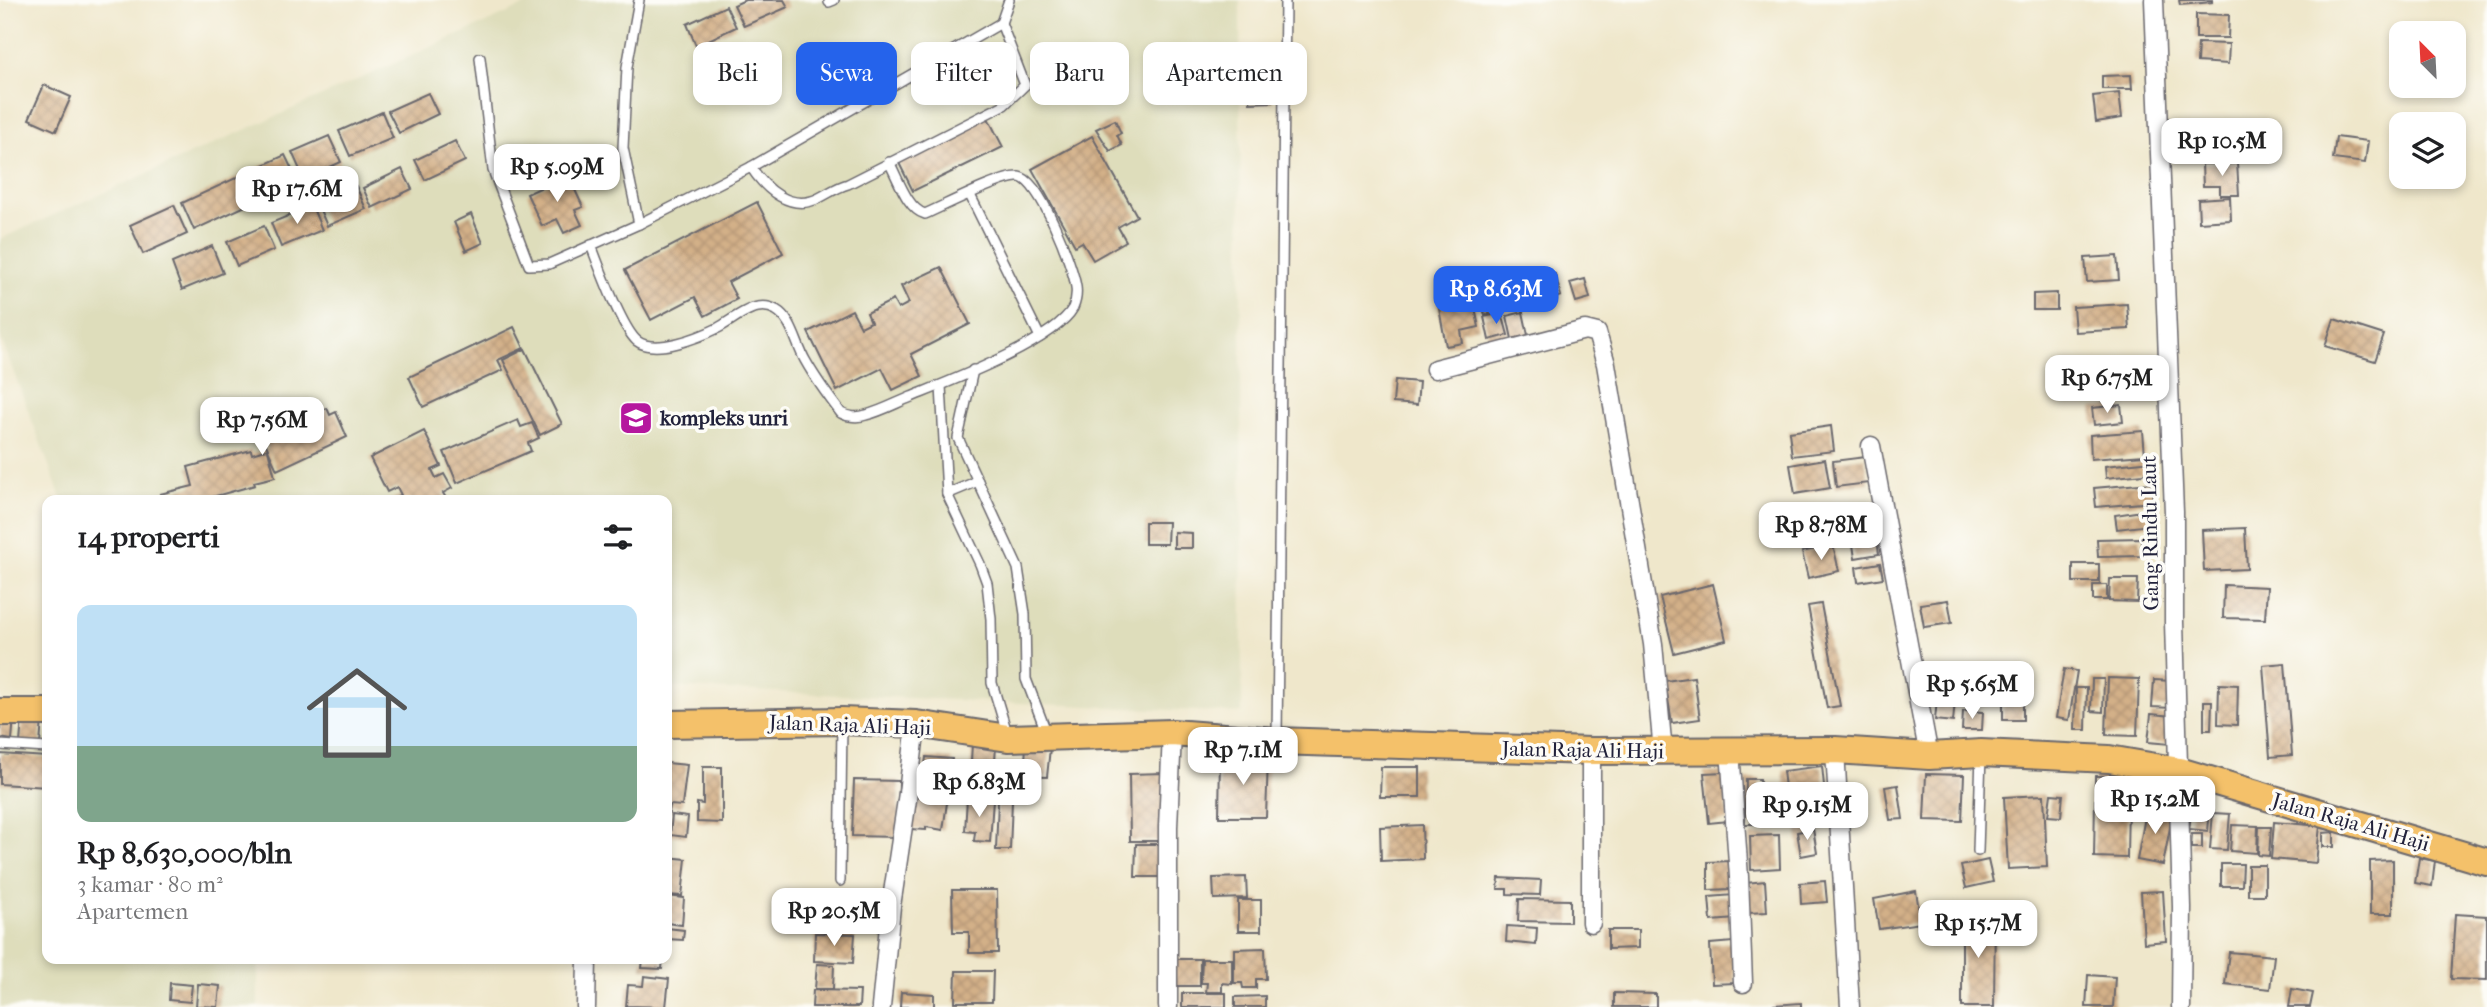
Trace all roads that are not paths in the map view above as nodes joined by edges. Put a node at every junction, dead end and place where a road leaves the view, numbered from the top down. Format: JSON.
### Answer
{"nodes":[{"id":1,"x":639,"y":0,"type":"edge"},
{"id":2,"x":1009,"y":0,"type":"edge"},
{"id":3,"x":1284,"y":0,"type":"edge"},
{"id":4,"x":2154,"y":0,"type":"edge"},
{"id":5,"x":1001,"y":23,"type":"junction"},
{"id":6,"x":481,"y":58,"type":"dead end"},
{"id":7,"x":889,"y":162,"type":"junction"},
{"id":8,"x":751,"y":167,"type":"junction"},
{"id":9,"x":971,"y":195,"type":"junction"},
{"id":10,"x":639,"y":224,"type":"junction"},
{"id":11,"x":591,"y":245,"type":"junction"},
{"id":12,"x":1040,"y":337,"type":"junction"},
{"id":13,"x":1435,"y":369,"type":"dead end"},
{"id":14,"x":973,"y":370,"type":"junction"},
{"id":15,"x":941,"y":386,"type":"junction"},
{"id":16,"x":1871,"y":446,"type":"dead end"},
{"id":17,"x":978,"y":481,"type":"junction"},
{"id":18,"x":947,"y":494,"type":"junction"},
{"id":19,"x":0,"y":712,"type":"edge"},
{"id":20,"x":42,"y":712,"type":"edge"},
{"id":21,"x":842,"y":722,"type":"junction"},
{"id":22,"x":672,"y":724,"type":"edge"},
{"id":23,"x":916,"y":724,"type":"junction"},
{"id":24,"x":1172,"y":733,"type":"junction"},
{"id":25,"x":1008,"y":738,"type":"junction"},
{"id":26,"x":1048,"y":738,"type":"junction"},
{"id":27,"x":1276,"y":741,"type":"junction"},
{"id":28,"x":0,"y":744,"type":"edge"},
{"id":29,"x":42,"y":748,"type":"edge"},
{"id":30,"x":1730,"y":750,"type":"junction"},
{"id":31,"x":1835,"y":750,"type":"junction"},
{"id":32,"x":1591,"y":751,"type":"junction"},
{"id":33,"x":1663,"y":752,"type":"junction"},
{"id":34,"x":1981,"y":753,"type":"junction"},
{"id":35,"x":1929,"y":756,"type":"junction"},
{"id":36,"x":2179,"y":771,"type":"junction"},
{"id":37,"x":1978,"y":851,"type":"dead end"},
{"id":38,"x":2487,"y":862,"type":"edge"},
{"id":39,"x":840,"y":881,"type":"dead end"},
{"id":40,"x":1591,"y":923,"type":"dead end"},
{"id":41,"x":587,"y":964,"type":"edge"},
{"id":42,"x":1743,"y":983,"type":"dead end"},
{"id":43,"x":586,"y":1007,"type":"edge"},
{"id":44,"x":881,"y":1007,"type":"edge"},
{"id":45,"x":1168,"y":1007,"type":"edge"},
{"id":46,"x":1850,"y":1007,"type":"edge"},
{"id":47,"x":2181,"y":1007,"type":"edge"}],
"edges":[{"from":1,"to":10,"type":"lane"},
{"from":2,"to":5,"type":"lane"},
{"from":3,"to":27,"type":"lane"},
{"from":4,"to":36,"type":"street","name":"Gang Rindu Laut"},
{"from":5,"to":7,"type":"lane"},
{"from":5,"to":8,"type":"lane"},
{"from":6,"to":11,"type":"lane"},
{"from":7,"to":8,"type":"lane"},
{"from":7,"to":9,"type":"lane"},
{"from":8,"to":10,"type":"lane"},
{"from":9,"to":12,"type":"lane"},
{"from":9,"to":12,"type":"lane"},
{"from":10,"to":11,"type":"lane"},
{"from":11,"to":15,"type":"lane"},
{"from":12,"to":14,"type":"lane"},
{"from":13,"to":33,"type":"street"},
{"from":14,"to":15,"type":"lane"},
{"from":14,"to":17,"type":"lane"},
{"from":15,"to":18,"type":"lane"},
{"from":16,"to":35,"type":"street"},
{"from":17,"to":18,"type":"lane"},
{"from":17,"to":26,"type":"lane"},
{"from":18,"to":25,"type":"lane"},
{"from":19,"to":20,"type":"main road"},
{"from":21,"to":22,"type":"main road","name":"Jalan Raja Ali Haji"},
{"from":21,"to":23,"type":"main road","name":"Jalan Raja Ali Haji"},
{"from":21,"to":39,"type":"lane"},
{"from":23,"to":25,"type":"main road","name":"Jalan Raja Ali Haji"},
{"from":23,"to":44,"type":"street"},
{"from":24,"to":26,"type":"main road","name":"Jalan Raja Ali Haji"},
{"from":24,"to":27,"type":"main road","name":"Jalan Raja Ali Haji"},
{"from":24,"to":45,"type":"street"},
{"from":25,"to":26,"type":"main road","name":"Jalan Raja Ali Haji"},
{"from":27,"to":32,"type":"main road","name":"Jalan Raja Ali Haji"},
{"from":28,"to":29,"type":"lane"},
{"from":30,"to":31,"type":"main road","name":"Jalan Raja Ali Haji"},
{"from":30,"to":33,"type":"main road","name":"Jalan Raja Ali Haji"},
{"from":30,"to":42,"type":"street"},
{"from":31,"to":35,"type":"main road","name":"Jalan Raja Ali Haji"},
{"from":31,"to":46,"type":"street"},
{"from":32,"to":33,"type":"main road","name":"Jalan Raja Ali Haji"},
{"from":32,"to":40,"type":"street"},
{"from":34,"to":35,"type":"main road","name":"Jalan Raja Ali Haji"},
{"from":34,"to":36,"type":"main road","name":"Jalan Raja Ali Haji"},
{"from":34,"to":37,"type":"lane"},
{"from":36,"to":38,"type":"main road","name":"Jalan Raja Ali Haji"},
{"from":36,"to":47,"type":"street","name":"Gang Rindu Laut"},
{"from":41,"to":43,"type":"street"}]}
